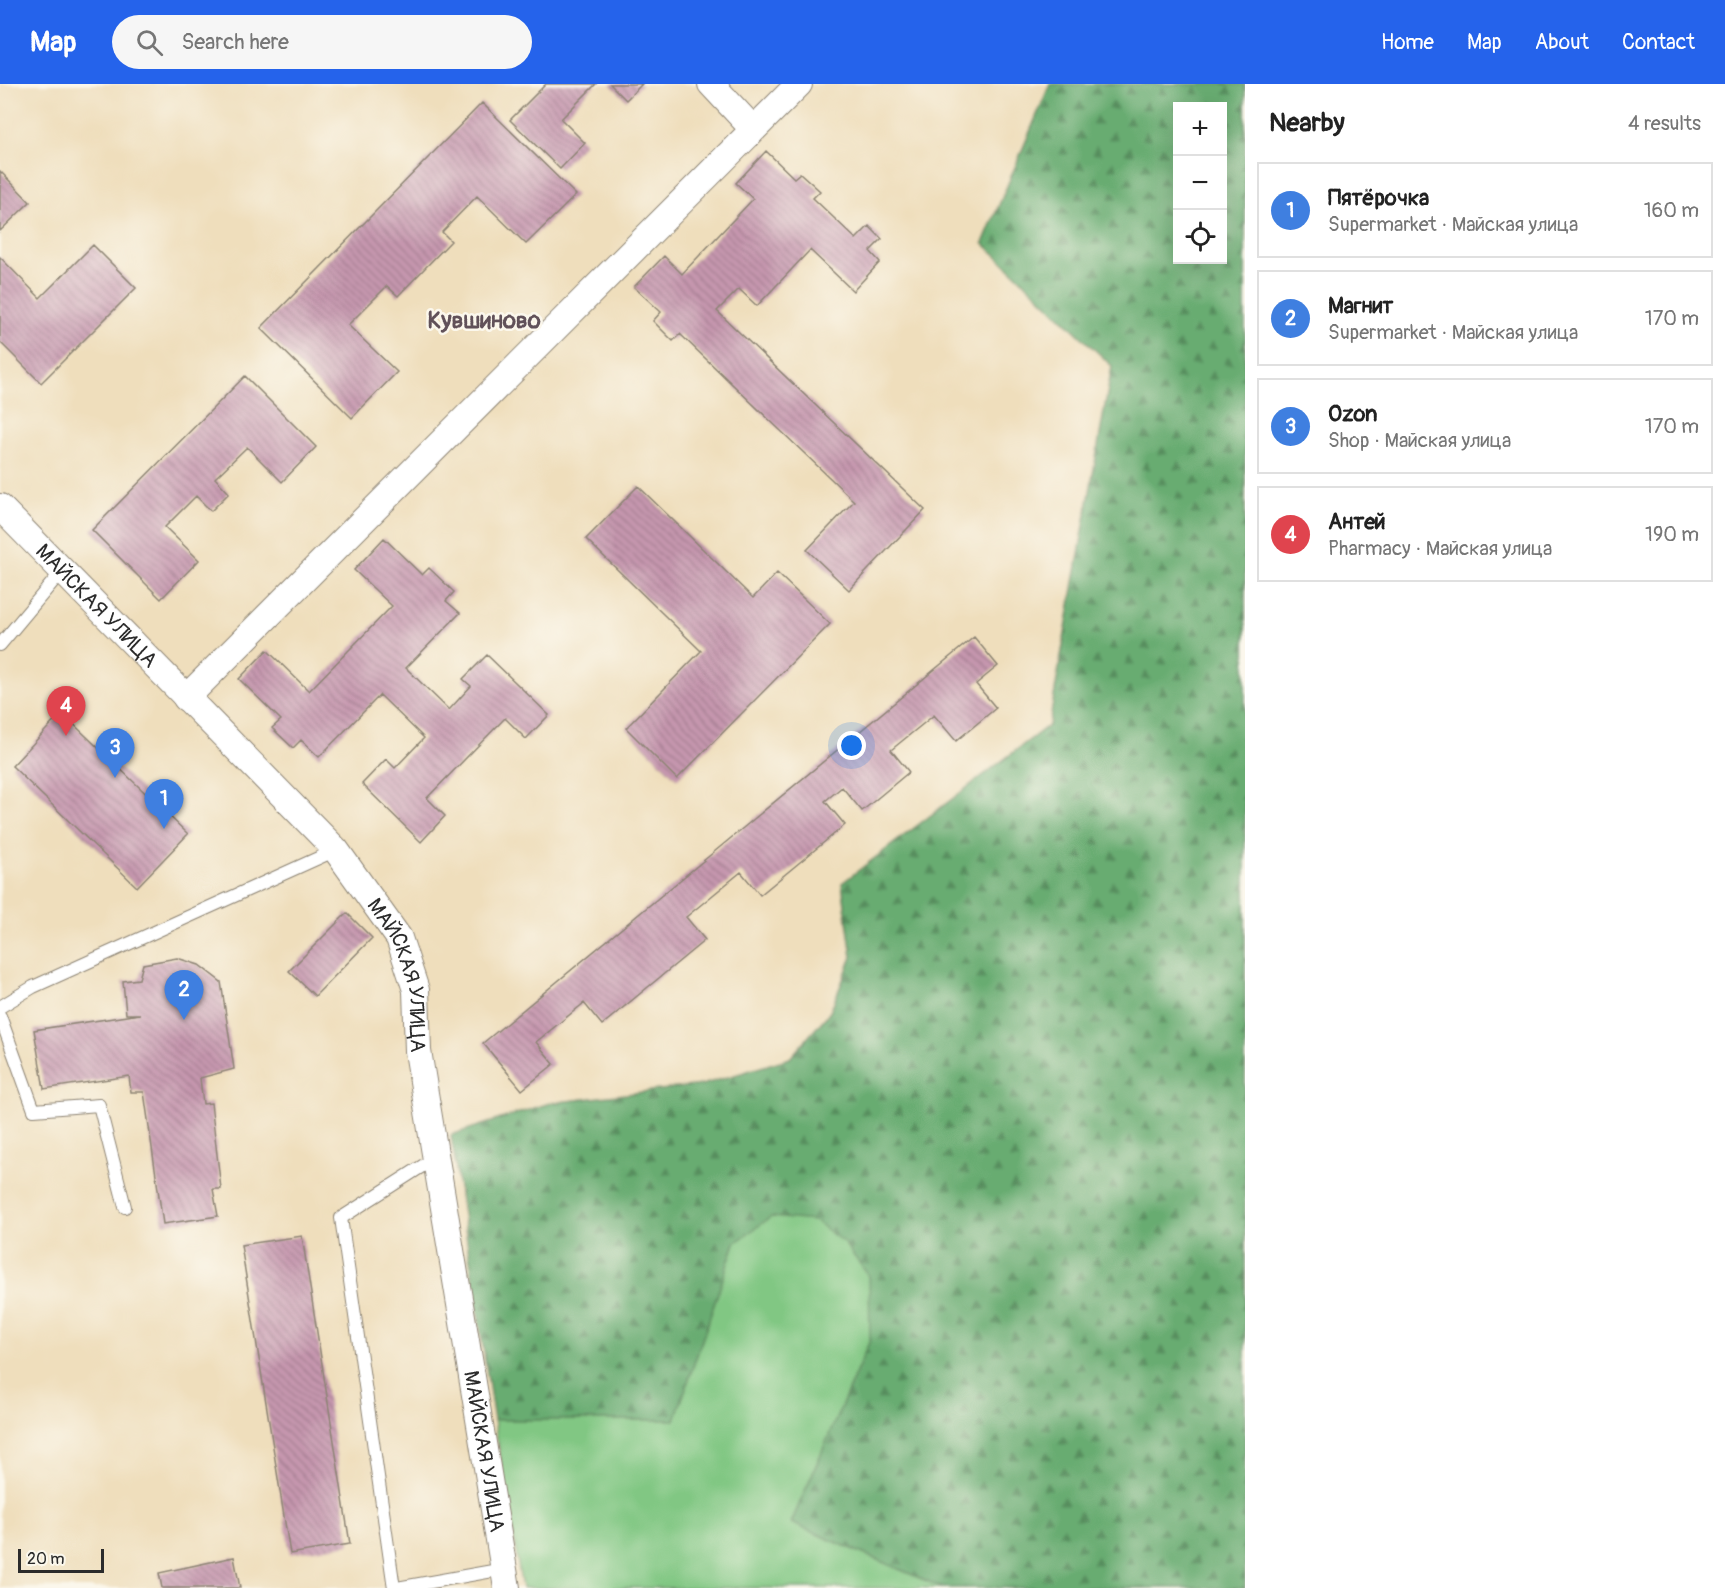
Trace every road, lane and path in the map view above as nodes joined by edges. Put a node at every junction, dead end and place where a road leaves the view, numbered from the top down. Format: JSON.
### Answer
{"nodes":[{"id":1,"x":711,"y":84,"type":"edge"},
{"id":2,"x":799,"y":84,"type":"edge"},
{"id":3,"x":753,"y":129,"type":"junction"},
{"id":4,"x":0,"y":507,"type":"edge"},
{"id":5,"x":62,"y":571,"type":"junction"},
{"id":6,"x":0,"y":645,"type":"edge"},
{"id":7,"x":186,"y":698,"type":"junction"},
{"id":8,"x":336,"y":850,"type":"junction"},
{"id":9,"x":0,"y":1008,"type":"edge"},
{"id":10,"x":0,"y":1016,"type":"edge"},
{"id":11,"x":435,"y":1158,"type":"junction"},
{"id":12,"x":125,"y":1207,"type":"dead end"},
{"id":13,"x":506,"y":1578,"type":"edge"},
{"id":14,"x":396,"y":1588,"type":"edge"}],
"edges":[{"from":1,"to":3,"type":"street"},
{"from":2,"to":3,"type":"street"},
{"from":3,"to":7,"type":"street"},
{"from":4,"to":5,"type":"street","name":"МАЙСКАЯ УЛИЦА"},
{"from":5,"to":6,"type":"lane"},
{"from":5,"to":7,"type":"street","name":"МАЙСКАЯ УЛИЦА"},
{"from":7,"to":8,"type":"street","name":"МАЙСКАЯ УЛИЦА"},
{"from":8,"to":9,"type":"lane"},
{"from":8,"to":11,"type":"street","name":"МАЙСКАЯ УЛИЦА"},
{"from":10,"to":12,"type":"lane"},
{"from":11,"to":13,"type":"street","name":"МАЙСКАЯ УЛИЦА"},
{"from":11,"to":14,"type":"lane"},
{"from":13,"to":14,"type":"lane"}]}
